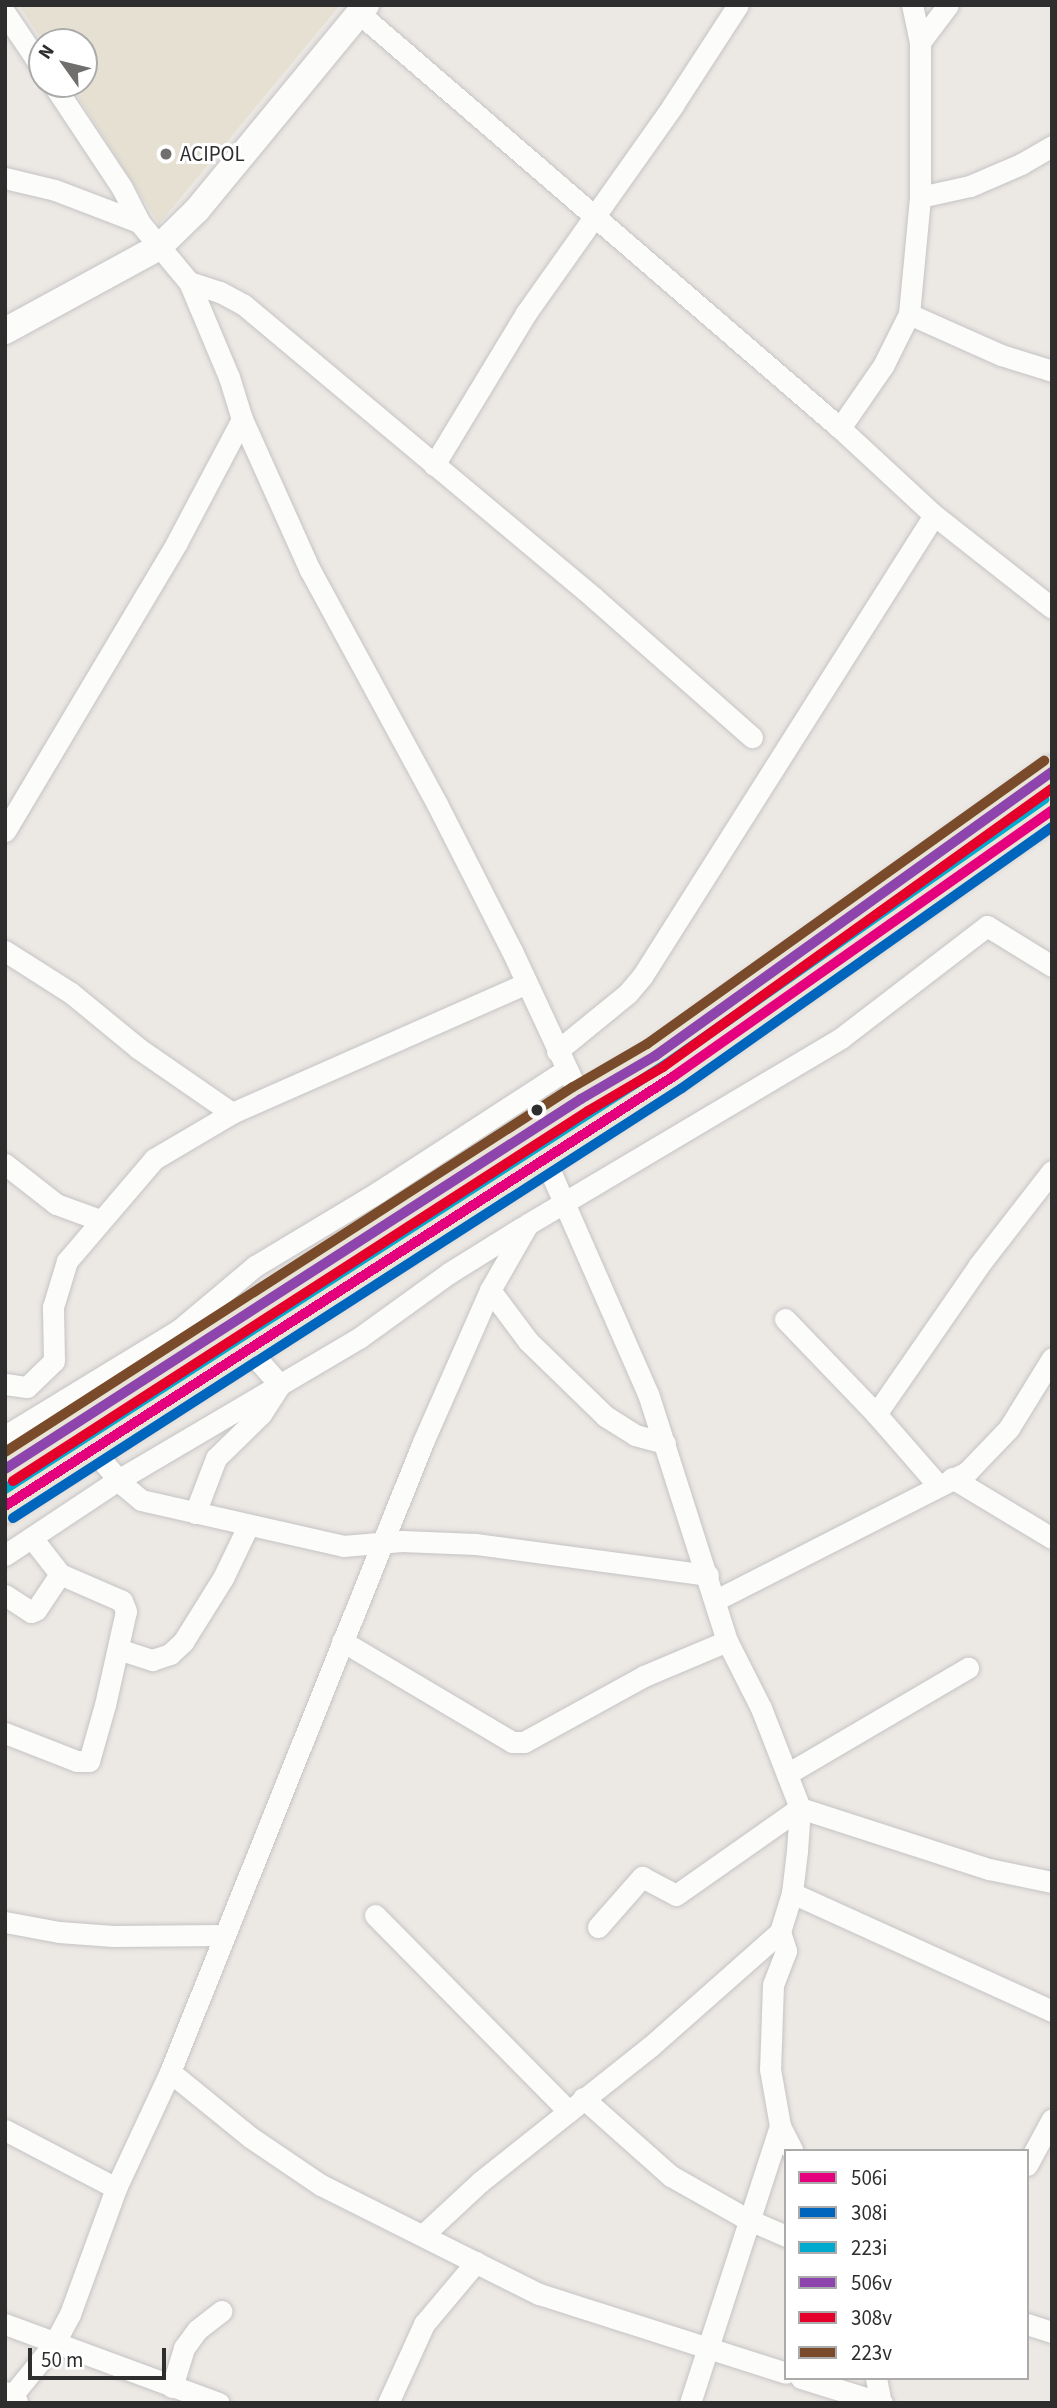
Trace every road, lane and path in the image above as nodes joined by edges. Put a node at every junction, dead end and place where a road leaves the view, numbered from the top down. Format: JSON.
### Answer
{"nodes":[{"id":1,"x":738,"y":5,"type":"edge"},
{"id":2,"x":912,"y":5,"type":"edge"},
{"id":3,"x":948,"y":5,"type":"edge"},
{"id":4,"x":363,"y":9,"type":"edge"},
{"id":5,"x":5,"y":13,"type":"edge"},
{"id":6,"x":920,"y":42,"type":"junction"},
{"id":7,"x":28,"y":47,"type":"edge"},
{"id":8,"x":61,"y":98,"type":"edge"},
{"id":9,"x":1052,"y":146,"type":"edge"},
{"id":10,"x":5,"y":178,"type":"edge"},
{"id":11,"x":920,"y":197,"type":"junction"},
{"id":12,"x":594,"y":217,"type":"junction"},
{"id":13,"x":139,"y":222,"type":"junction"},
{"id":14,"x":159,"y":247,"type":"junction"},
{"id":15,"x":189,"y":282,"type":"junction"},
{"id":16,"x":909,"y":314,"type":"junction"},
{"id":17,"x":5,"y":331,"type":"edge"},
{"id":18,"x":1052,"y":371,"type":"edge"},
{"id":19,"x":242,"y":419,"type":"junction"},
{"id":20,"x":840,"y":428,"type":"junction"},
{"id":21,"x":434,"y":465,"type":"junction"},
{"id":22,"x":934,"y":515,"type":"junction"},
{"id":23,"x":1052,"y":608,"type":"edge"},
{"id":24,"x":751,"y":737,"type":"dead end"},
{"id":25,"x":1052,"y":772,"type":"edge"},
{"id":26,"x":1052,"y":810,"type":"edge"},
{"id":27,"x":5,"y":831,"type":"edge"},
{"id":28,"x":5,"y":950,"type":"edge"},
{"id":29,"x":1052,"y":966,"type":"edge"},
{"id":30,"x":527,"y":983,"type":"junction"},
{"id":31,"x":562,"y":1061,"type":"junction"},
{"id":32,"x":581,"y":1099,"type":"junction"},
{"id":33,"x":232,"y":1113,"type":"junction"},
{"id":34,"x":545,"y":1159,"type":"junction"},
{"id":35,"x":5,"y":1164,"type":"edge"},
{"id":36,"x":1052,"y":1171,"type":"edge"},
{"id":37,"x":563,"y":1203,"type":"junction"},
{"id":38,"x":100,"y":1220,"type":"junction"},
{"id":39,"x":358,"y":1223,"type":"junction"},
{"id":40,"x":528,"y":1224,"type":"junction"},
{"id":41,"x":490,"y":1290,"type":"junction"},
{"id":42,"x":785,"y":1319,"type":"dead end"},
{"id":43,"x":249,"y":1350,"type":"junction"},
{"id":44,"x":1052,"y":1358,"type":"edge"},
{"id":45,"x":54,"y":1361,"type":"junction"},
{"id":46,"x":5,"y":1384,"type":"edge"},
{"id":47,"x":280,"y":1385,"type":"junction"},
{"id":48,"x":876,"y":1414,"type":"junction"},
{"id":49,"x":57,"y":1420,"type":"junction"},
{"id":50,"x":5,"y":1436,"type":"edge"},
{"id":51,"x":666,"y":1443,"type":"junction"},
{"id":52,"x":93,"y":1450,"type":"junction"},
{"id":53,"x":5,"y":1469,"type":"edge"},
{"id":54,"x":118,"y":1480,"type":"junction"},
{"id":55,"x":945,"y":1481,"type":"junction"},
{"id":56,"x":5,"y":1507,"type":"edge"},
{"id":57,"x":195,"y":1513,"type":"junction"},
{"id":58,"x":248,"y":1526,"type":"junction"},
{"id":59,"x":32,"y":1538,"type":"junction"},
{"id":60,"x":1052,"y":1538,"type":"edge"},
{"id":61,"x":381,"y":1545,"type":"junction"},
{"id":62,"x":5,"y":1555,"type":"edge"},
{"id":63,"x":60,"y":1574,"type":"junction"},
{"id":64,"x":708,"y":1575,"type":"junction"},
{"id":65,"x":5,"y":1595,"type":"edge"},
{"id":66,"x":716,"y":1600,"type":"junction"},
{"id":67,"x":342,"y":1641,"type":"junction"},
{"id":68,"x":727,"y":1641,"type":"junction"},
{"id":69,"x":118,"y":1649,"type":"junction"},
{"id":70,"x":968,"y":1668,"type":"dead end"},
{"id":71,"x":5,"y":1732,"type":"edge"},
{"id":72,"x":787,"y":1774,"type":"junction"},
{"id":73,"x":800,"y":1808,"type":"junction"},
{"id":74,"x":1052,"y":1882,"type":"edge"},
{"id":75,"x":792,"y":1893,"type":"junction"},
{"id":76,"x":375,"y":1915,"type":"dead end"},
{"id":77,"x":5,"y":1922,"type":"edge"},
{"id":78,"x":598,"y":1927,"type":"dead end"},
{"id":79,"x":780,"y":1932,"type":"junction"},
{"id":80,"x":223,"y":1935,"type":"junction"},
{"id":81,"x":1052,"y":2011,"type":"edge"},
{"id":82,"x":170,"y":2071,"type":"junction"},
{"id":83,"x":576,"y":2105,"type":"junction"},
{"id":84,"x":1052,"y":2119,"type":"edge"},
{"id":85,"x":780,"y":2126,"type":"junction"},
{"id":86,"x":5,"y":2130,"type":"edge"},
{"id":87,"x":792,"y":2149,"type":"edge"},
{"id":88,"x":1029,"y":2161,"type":"edge"},
{"id":89,"x":116,"y":2188,"type":"junction"},
{"id":90,"x":747,"y":2219,"type":"junction"},
{"id":91,"x":423,"y":2235,"type":"junction"},
{"id":92,"x":784,"y":2235,"type":"edge"},
{"id":93,"x":476,"y":2262,"type":"junction"},
{"id":94,"x":221,"y":2311,"type":"dead end"},
{"id":95,"x":5,"y":2324,"type":"edge"},
{"id":96,"x":1029,"y":2325,"type":"edge"},
{"id":97,"x":1052,"y":2332,"type":"edge"},
{"id":98,"x":54,"y":2344,"type":"junction"},
{"id":99,"x":707,"y":2349,"type":"junction"},
{"id":100,"x":784,"y":2373,"type":"edge"},
{"id":101,"x":807,"y":2380,"type":"edge"},
{"id":102,"x":876,"y":2380,"type":"edge"},
{"id":103,"x":172,"y":2386,"type":"junction"},
{"id":104,"x":9,"y":2400,"type":"edge"},
{"id":105,"x":219,"y":2403,"type":"edge"},
{"id":106,"x":388,"y":2403,"type":"edge"},
{"id":107,"x":690,"y":2403,"type":"edge"},
{"id":108,"x":882,"y":2403,"type":"edge"}],
"edges":[{"from":1,"to":12,"type":"street"},
{"from":2,"to":6,"type":"street"},
{"from":3,"to":6,"type":"street"},
{"from":4,"to":12,"type":"street"},
{"from":4,"to":14,"type":"street"},
{"from":5,"to":7,"type":"street"},
{"from":6,"to":11,"type":"street"},
{"from":8,"to":13,"type":"street"},
{"from":9,"to":11,"type":"street"},
{"from":10,"to":13,"type":"street"},
{"from":11,"to":16,"type":"street"},
{"from":12,"to":20,"type":"street"},
{"from":12,"to":21,"type":"street"},
{"from":13,"to":14,"type":"street"},
{"from":14,"to":15,"type":"street"},
{"from":14,"to":17,"type":"street"},
{"from":15,"to":19,"type":"street"},
{"from":15,"to":21,"type":"street"},
{"from":16,"to":18,"type":"street"},
{"from":16,"to":20,"type":"street"},
{"from":19,"to":27,"type":"street"},
{"from":19,"to":30,"type":"street"},
{"from":20,"to":22,"type":"street"},
{"from":21,"to":24,"type":"street"},
{"from":22,"to":23,"type":"street"},
{"from":22,"to":31,"type":"street"},
{"from":25,"to":32,"type":"main road"},
{"from":26,"to":34,"type":"main road"},
{"from":28,"to":33,"type":"street"},
{"from":29,"to":37,"type":"street"},
{"from":30,"to":31,"type":"street"},
{"from":30,"to":33,"type":"street"},
{"from":31,"to":32,"type":"street"},
{"from":31,"to":39,"type":"street"},
{"from":32,"to":39,"type":"main road"},
{"from":33,"to":38,"type":"street"},
{"from":34,"to":37,"type":"street"},
{"from":34,"to":43,"type":"main road"},
{"from":35,"to":38,"type":"street"},
{"from":36,"to":48,"type":"street"},
{"from":37,"to":40,"type":"street"},
{"from":37,"to":51,"type":"street"},
{"from":38,"to":45,"type":"street"},
{"from":39,"to":49,"type":"main road"},
{"from":40,"to":41,"type":"street"},
{"from":40,"to":47,"type":"street"},
{"from":41,"to":51,"type":"street"},
{"from":41,"to":61,"type":"street"},
{"from":42,"to":48,"type":"street"},
{"from":43,"to":47,"type":"street"},
{"from":43,"to":52,"type":"main road"},
{"from":44,"to":55,"type":"street"},
{"from":45,"to":46,"type":"street"},
{"from":45,"to":49,"type":"street"},
{"from":47,"to":54,"type":"street"},
{"from":47,"to":57,"type":"street"},
{"from":48,"to":55,"type":"street"},
{"from":49,"to":50,"type":"street"},
{"from":49,"to":53,"type":"main road"},
{"from":51,"to":64,"type":"street"},
{"from":52,"to":54,"type":"street"},
{"from":52,"to":56,"type":"main road"},
{"from":54,"to":57,"type":"street"},
{"from":54,"to":59,"type":"street"},
{"from":55,"to":60,"type":"street"},
{"from":55,"to":66,"type":"street"},
{"from":57,"to":58,"type":"street"},
{"from":58,"to":61,"type":"street"},
{"from":58,"to":69,"type":"street"},
{"from":59,"to":62,"type":"street"},
{"from":59,"to":63,"type":"street"},
{"from":61,"to":64,"type":"street"},
{"from":61,"to":67,"type":"street"},
{"from":63,"to":65,"type":"street"},
{"from":63,"to":69,"type":"street"},
{"from":64,"to":66,"type":"street"},
{"from":66,"to":68,"type":"street"},
{"from":67,"to":68,"type":"street"},
{"from":67,"to":80,"type":"street"},
{"from":68,"to":72,"type":"street"},
{"from":69,"to":71,"type":"street"},
{"from":70,"to":72,"type":"street"},
{"from":72,"to":73,"type":"street"},
{"from":73,"to":74,"type":"street"},
{"from":73,"to":75,"type":"street"},
{"from":73,"to":78,"type":"street"},
{"from":75,"to":79,"type":"street"},
{"from":75,"to":81,"type":"street"},
{"from":76,"to":83,"type":"street"},
{"from":77,"to":80,"type":"street"},
{"from":79,"to":83,"type":"street"},
{"from":79,"to":85,"type":"street"},
{"from":80,"to":82,"type":"street"},
{"from":82,"to":89,"type":"street"},
{"from":82,"to":91,"type":"street"},
{"from":83,"to":90,"type":"street"},
{"from":83,"to":91,"type":"street"},
{"from":84,"to":88,"type":"street"},
{"from":85,"to":87,"type":"street"},
{"from":85,"to":90,"type":"street"},
{"from":86,"to":89,"type":"street"},
{"from":89,"to":98,"type":"street"},
{"from":90,"to":92,"type":"street"},
{"from":90,"to":99,"type":"street"},
{"from":91,"to":93,"type":"street"},
{"from":93,"to":99,"type":"street"},
{"from":93,"to":106,"type":"street"},
{"from":94,"to":103,"type":"street"},
{"from":95,"to":98,"type":"street"},
{"from":96,"to":97,"type":"street"},
{"from":98,"to":103,"type":"street"},
{"from":98,"to":104,"type":"street"},
{"from":99,"to":100,"type":"street"},
{"from":99,"to":107,"type":"street"},
{"from":101,"to":108,"type":"street"},
{"from":102,"to":108,"type":"street"},
{"from":103,"to":105,"type":"street"}]}
